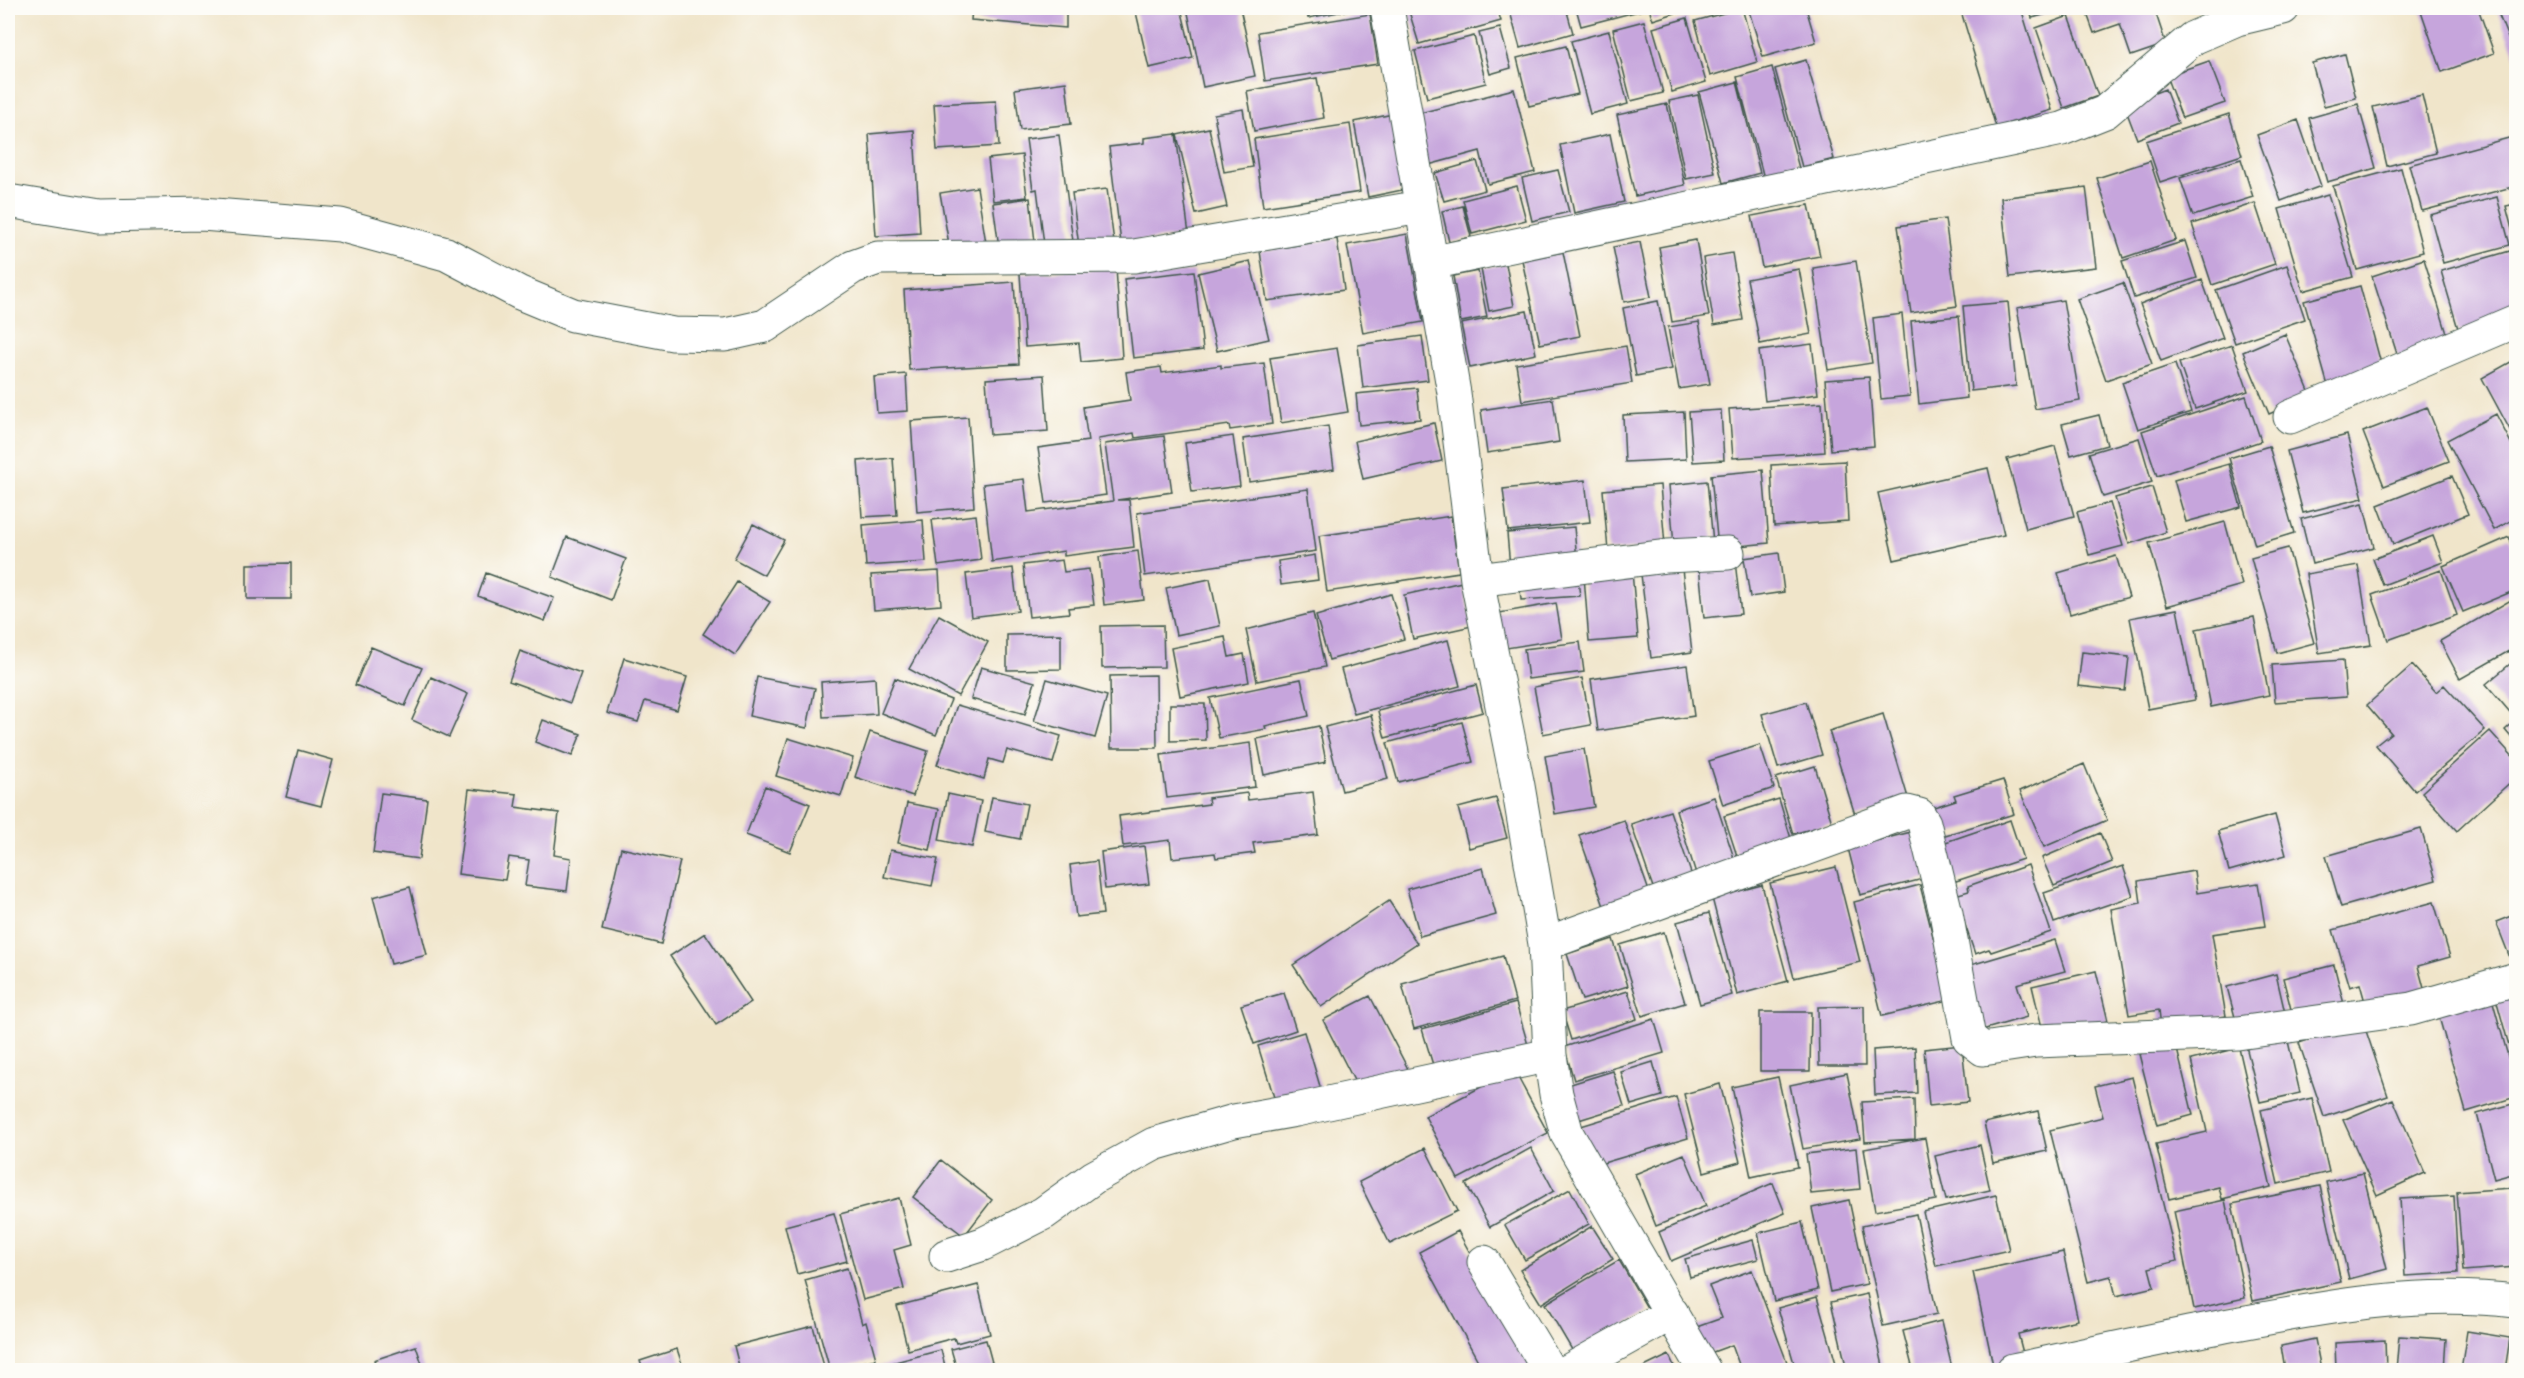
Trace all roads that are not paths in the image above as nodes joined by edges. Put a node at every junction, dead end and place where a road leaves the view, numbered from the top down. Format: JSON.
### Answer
{"nodes":[{"id":1,"x":1387,"y":8,"type":"edge"},
{"id":2,"x":2283,"y":8,"type":"edge"},
{"id":3,"x":8,"y":201,"type":"edge"},
{"id":4,"x":1421,"y":207,"type":"junction"},
{"id":5,"x":1431,"y":263,"type":"junction"},
{"id":6,"x":2517,"y":321,"type":"edge"},
{"id":7,"x":2290,"y":417,"type":"dead end"},
{"id":8,"x":1728,"y":553,"type":"dead end"},
{"id":9,"x":1477,"y":580,"type":"junction"},
{"id":10,"x":1545,"y":944,"type":"junction"},
{"id":11,"x":2517,"y":979,"type":"edge"},
{"id":12,"x":1551,"y":1055,"type":"junction"},
{"id":13,"x":946,"y":1256,"type":"dead end"},
{"id":14,"x":1484,"y":1262,"type":"dead end"},
{"id":15,"x":2517,"y":1301,"type":"edge"},
{"id":16,"x":1672,"y":1313,"type":"junction"},
{"id":17,"x":1549,"y":1371,"type":"edge"},
{"id":18,"x":1570,"y":1371,"type":"edge"},
{"id":19,"x":1704,"y":1371,"type":"edge"},
{"id":20,"x":2013,"y":1371,"type":"edge"}],
"edges":[{"from":1,"to":4,"type":"street"},
{"from":2,"to":5,"type":"street"},
{"from":3,"to":4,"type":"street"},
{"from":4,"to":5,"type":"street"},
{"from":5,"to":9,"type":"street"},
{"from":6,"to":7,"type":"street"},
{"from":8,"to":9,"type":"street"},
{"from":9,"to":10,"type":"street"},
{"from":10,"to":11,"type":"street"},
{"from":10,"to":12,"type":"street"},
{"from":12,"to":13,"type":"street"},
{"from":12,"to":16,"type":"street"},
{"from":14,"to":17,"type":"street"},
{"from":15,"to":20,"type":"street"},
{"from":16,"to":18,"type":"street"},
{"from":16,"to":19,"type":"street"}]}
